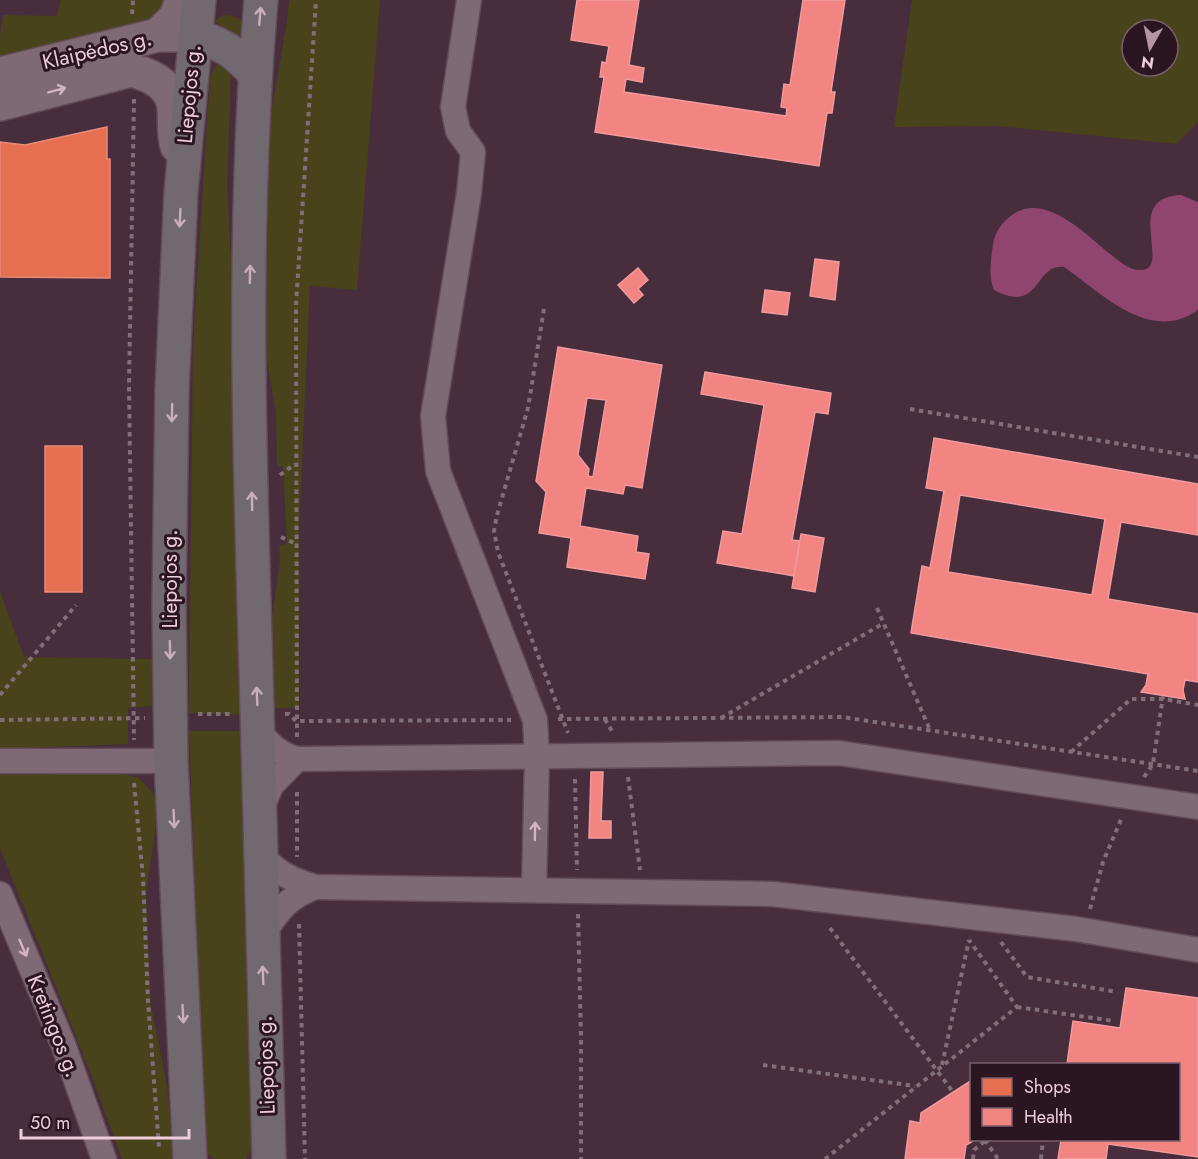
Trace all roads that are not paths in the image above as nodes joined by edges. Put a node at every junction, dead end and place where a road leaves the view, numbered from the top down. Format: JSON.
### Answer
{"nodes":[{"id":1,"x":182,"y":0,"type":"edge"},
{"id":2,"x":199,"y":0,"type":"edge"},
{"id":3,"x":261,"y":0,"type":"edge"},
{"id":4,"x":469,"y":0,"type":"edge"},
{"id":5,"x":158,"y":35,"type":"junction"},
{"id":6,"x":195,"y":35,"type":"junction"},
{"id":7,"x":0,"y":74,"type":"edge"},
{"id":8,"x":255,"y":74,"type":"junction"},
{"id":9,"x":0,"y":104,"type":"edge"},
{"id":10,"x":184,"y":160,"type":"junction"},
{"id":11,"x":258,"y":723,"type":"junction"},
{"id":12,"x":537,"y":757,"type":"junction"},
{"id":13,"x":297,"y":759,"type":"junction"},
{"id":14,"x":0,"y":761,"type":"edge"},
{"id":15,"x":171,"y":761,"type":"junction"},
{"id":16,"x":1198,"y":807,"type":"edge"},
{"id":17,"x":260,"y":813,"type":"junction"},
{"id":18,"x":261,"y":855,"type":"junction"},
{"id":19,"x":304,"y":888,"type":"junction"},
{"id":20,"x":534,"y":890,"type":"junction"},
{"id":21,"x":0,"y":894,"type":"edge"},
{"id":22,"x":262,"y":935,"type":"junction"},
{"id":23,"x":1198,"y":950,"type":"edge"},
{"id":24,"x":175,"y":1154,"type":"edge"},
{"id":25,"x":104,"y":1159,"type":"edge"},
{"id":26,"x":269,"y":1159,"type":"edge"}],
"edges":[{"from":1,"to":5,"type":"main road"},
{"from":2,"to":6,"type":"main road","name":"Liepojos g."},
{"from":8,"to":3,"type":"main road","name":"Liepojos g.","one_way":true},
{"from":4,"to":12,"type":"street"},
{"from":5,"to":6,"type":"main road","name":"Klaipėdos g."},
{"from":5,"to":7,"type":"main road","name":"Klaipėdos g."},
{"from":6,"to":8,"type":"main road"},
{"from":6,"to":10,"type":"main road","name":"Liepojos g."},
{"from":11,"to":8,"type":"main road","name":"Liepojos g.","one_way":true},
{"from":9,"to":10,"type":"main road","one_way":true},
{"from":10,"to":15,"type":"main road","name":"Liepojos g.","one_way":true},
{"from":11,"to":13,"type":"street"},
{"from":11,"to":17,"type":"main road","name":"Liepojos g."},
{"from":12,"to":13,"type":"street"},
{"from":12,"to":16,"type":"street"},
{"from":20,"to":12,"type":"street","one_way":true},
{"from":13,"to":17,"type":"street"},
{"from":14,"to":15,"type":"street"},
{"from":15,"to":24,"type":"main road","name":"Liepojos g.","one_way":true},
{"from":17,"to":18,"type":"main road","name":"Liepojos g."},
{"from":18,"to":19,"type":"street"},
{"from":18,"to":22,"type":"main road","name":"Liepojos g."},
{"from":19,"to":20,"type":"street"},
{"from":19,"to":22,"type":"street"},
{"from":20,"to":23,"type":"street"},
{"from":21,"to":25,"type":"street","name":"Kretingos g.","one_way":true},
{"from":26,"to":22,"type":"main road","name":"Liepojos g.","one_way":true}]}
